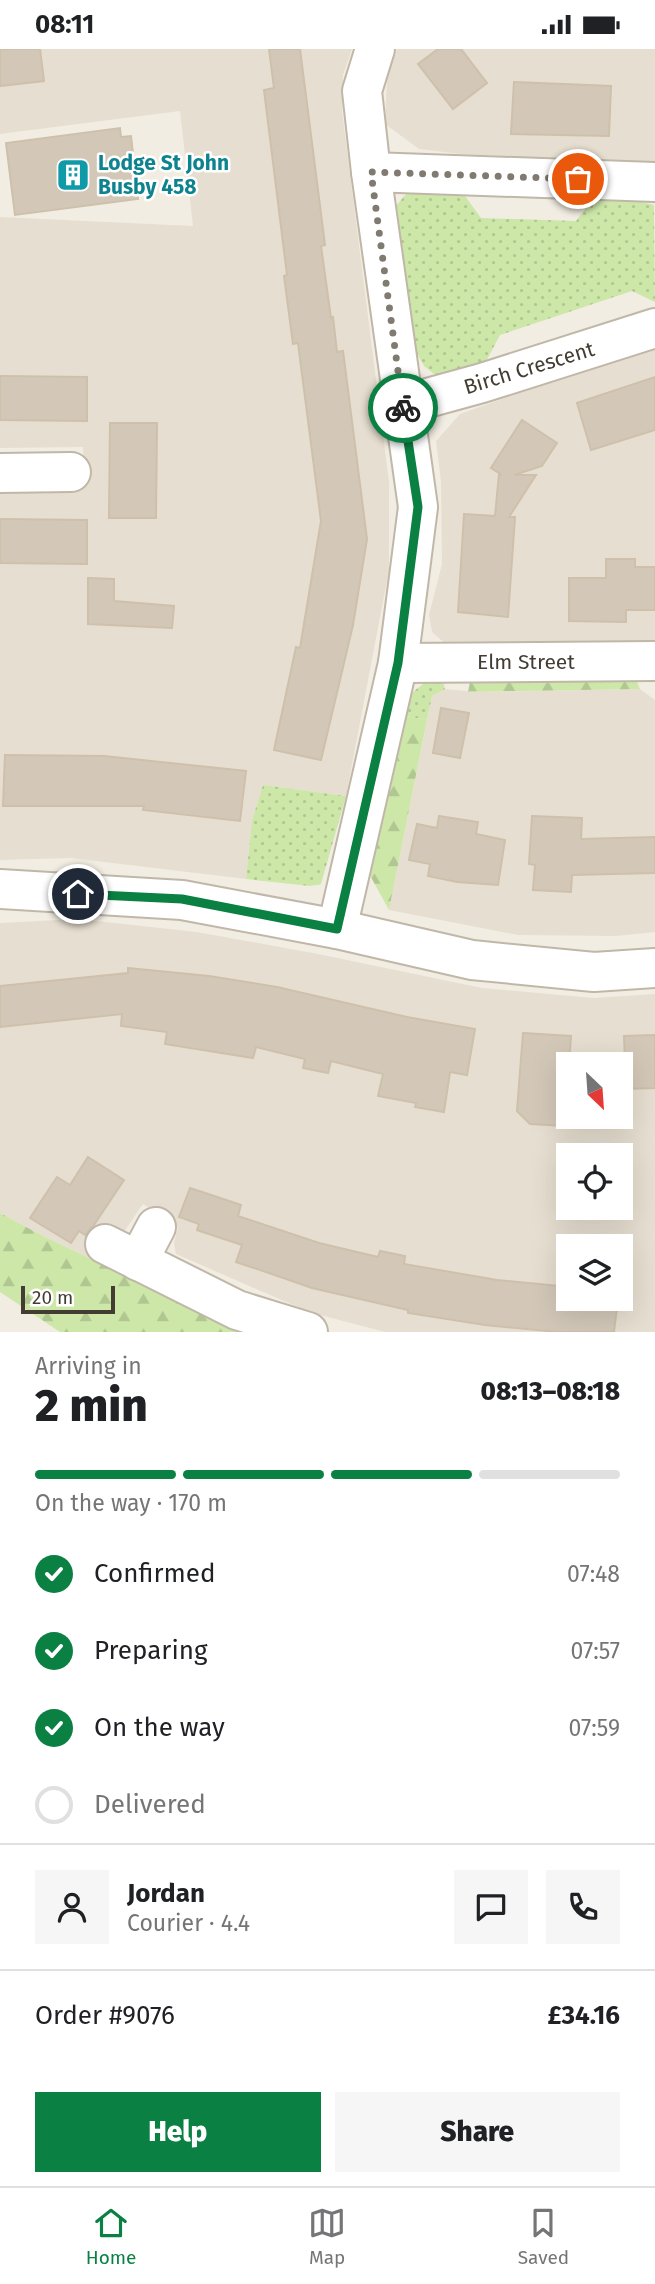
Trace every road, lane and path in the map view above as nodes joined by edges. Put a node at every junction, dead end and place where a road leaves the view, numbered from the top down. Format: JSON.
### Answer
{"nodes":[{"id":1,"x":375,"y":49,"type":"edge"},
{"id":2,"x":371,"y":172,"type":"junction"},
{"id":3,"x":655,"y":182,"type":"edge"},
{"id":4,"x":655,"y":328,"type":"edge"},
{"id":5,"x":402,"y":405,"type":"junction"},
{"id":6,"x":71,"y":472,"type":"dead end"},
{"id":7,"x":0,"y":473,"type":"edge"},
{"id":8,"x":655,"y":661,"type":"edge"},
{"id":9,"x":398,"y":663,"type":"junction"},
{"id":10,"x":0,"y":889,"type":"edge"},
{"id":11,"x":337,"y":929,"type":"junction"},
{"id":12,"x":655,"y":968,"type":"edge"},
{"id":13,"x":156,"y":1227,"type":"dead end"},
{"id":14,"x":308,"y":1332,"type":"edge"}],
"edges":[{"from":1,"to":2,"type":"street"},
{"from":2,"to":3,"type":"street"},
{"from":2,"to":5,"type":"street"},
{"from":4,"to":5,"type":"street","name":"Birch Crescent"},
{"from":5,"to":9,"type":"street"},
{"from":6,"to":7,"type":"street"},
{"from":8,"to":9,"type":"street","name":"Elm Street"},
{"from":9,"to":11,"type":"street"},
{"from":10,"to":11,"type":"street"},
{"from":11,"to":12,"type":"street"},
{"from":13,"to":14,"type":"street"}]}
